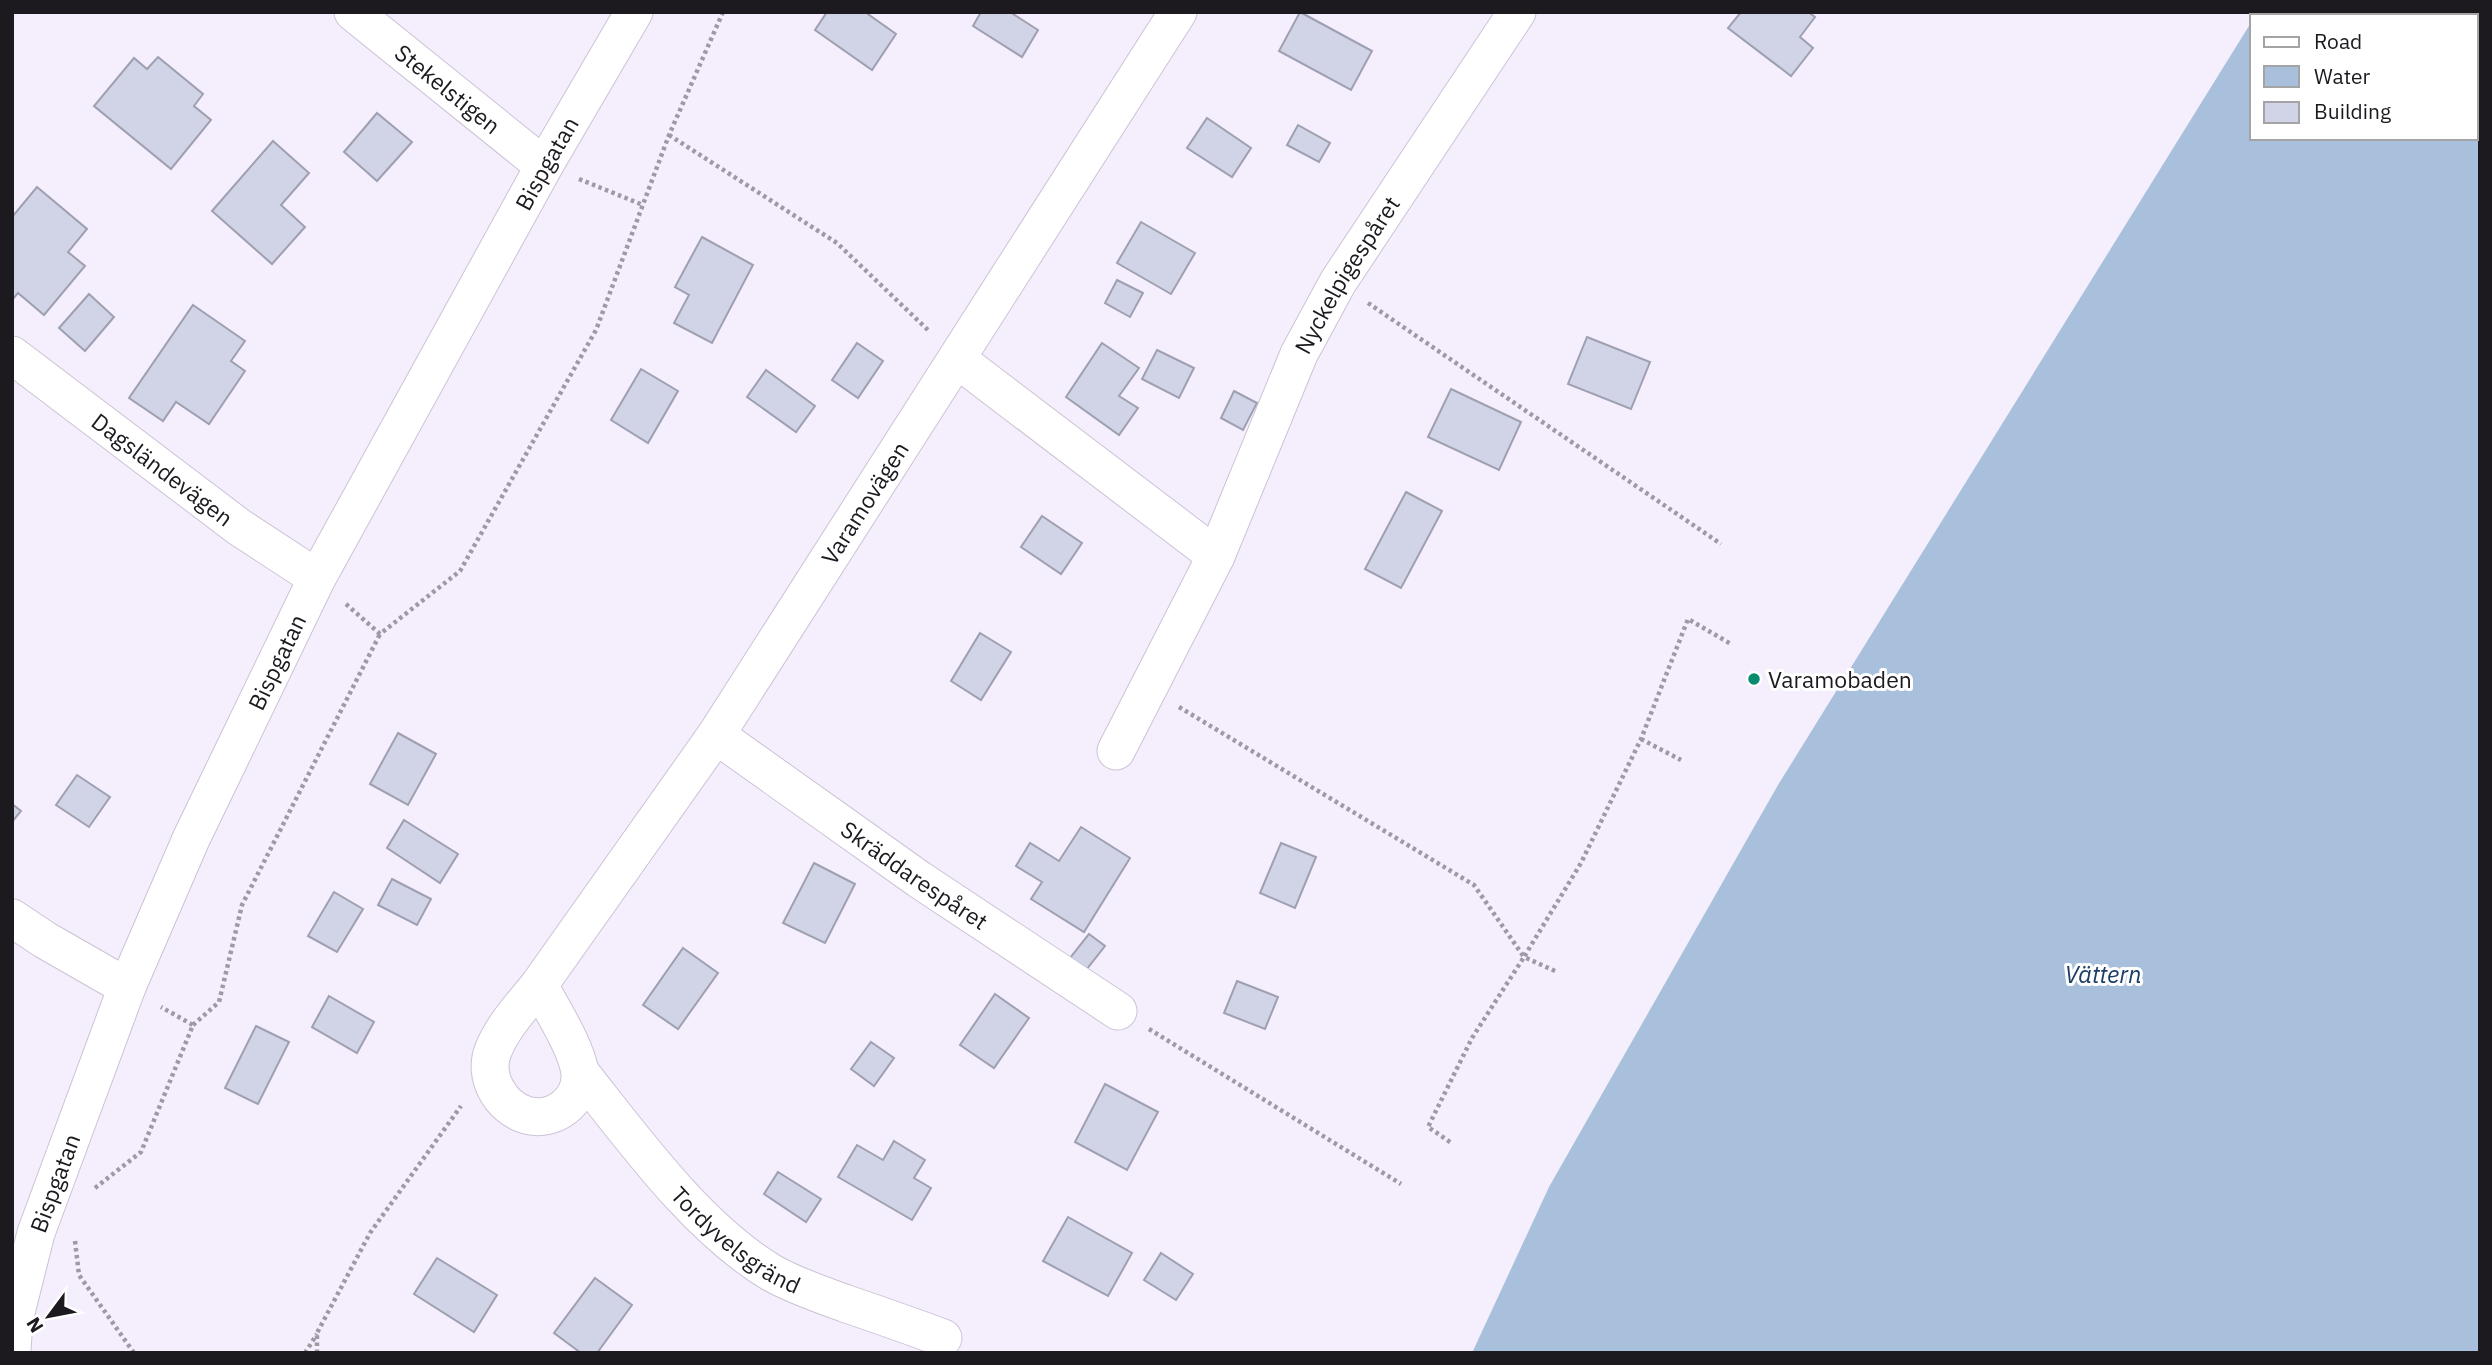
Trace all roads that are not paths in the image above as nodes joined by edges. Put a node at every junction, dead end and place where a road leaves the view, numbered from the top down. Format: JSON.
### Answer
{"nodes":[{"id":1,"x":353,"y":12,"type":"edge"},
{"id":2,"x":634,"y":12,"type":"edge"},
{"id":3,"x":1178,"y":12,"type":"edge"},
{"id":4,"x":1517,"y":12,"type":"edge"},
{"id":5,"x":544,"y":166,"type":"junction"},
{"id":6,"x":12,"y":355,"type":"edge"},
{"id":7,"x":957,"y":359,"type":"junction"},
{"id":8,"x":1216,"y":556,"type":"junction"},
{"id":9,"x":317,"y":578,"type":"junction"},
{"id":10,"x":716,"y":735,"type":"junction"},
{"id":11,"x":1116,"y":751,"type":"dead end"},
{"id":12,"x":12,"y":918,"type":"edge"},
{"id":13,"x":539,"y":985,"type":"junction"},
{"id":14,"x":127,"y":987,"type":"junction"},
{"id":15,"x":1118,"y":1011,"type":"road end"},
{"id":16,"x":580,"y":1072,"type":"junction"},
{"id":17,"x":943,"y":1338,"type":"dead end"},
{"id":18,"x":12,"y":1350,"type":"edge"}],
"edges":[{"from":1,"to":5,"type":"street","name":"Stekelstigen"},
{"from":2,"to":5,"type":"street","name":"Bispgatan"},
{"from":3,"to":7,"type":"street","name":"Varamovägen"},
{"from":4,"to":8,"type":"street","name":"Nyckelpigespåret"},
{"from":5,"to":9,"type":"street","name":"Bispgatan"},
{"from":6,"to":9,"type":"street","name":"Dagsländevägen"},
{"from":7,"to":8,"type":"street"},
{"from":7,"to":10,"type":"street","name":"Varamovägen"},
{"from":8,"to":11,"type":"street","name":"Nyckelpigespåret"},
{"from":9,"to":14,"type":"street","name":"Bispgatan"},
{"from":10,"to":13,"type":"street","name":"Varamovägen"},
{"from":10,"to":15,"type":"street","name":"Skräddarespåret"},
{"from":12,"to":14,"type":"street"},
{"from":13,"to":16,"type":"street"},
{"from":13,"to":16,"type":"street","name":"Varamovägen"},
{"from":14,"to":18,"type":"street","name":"Bispgatan"},
{"from":16,"to":17,"type":"street","name":"Tordyvelsgränd"}]}
